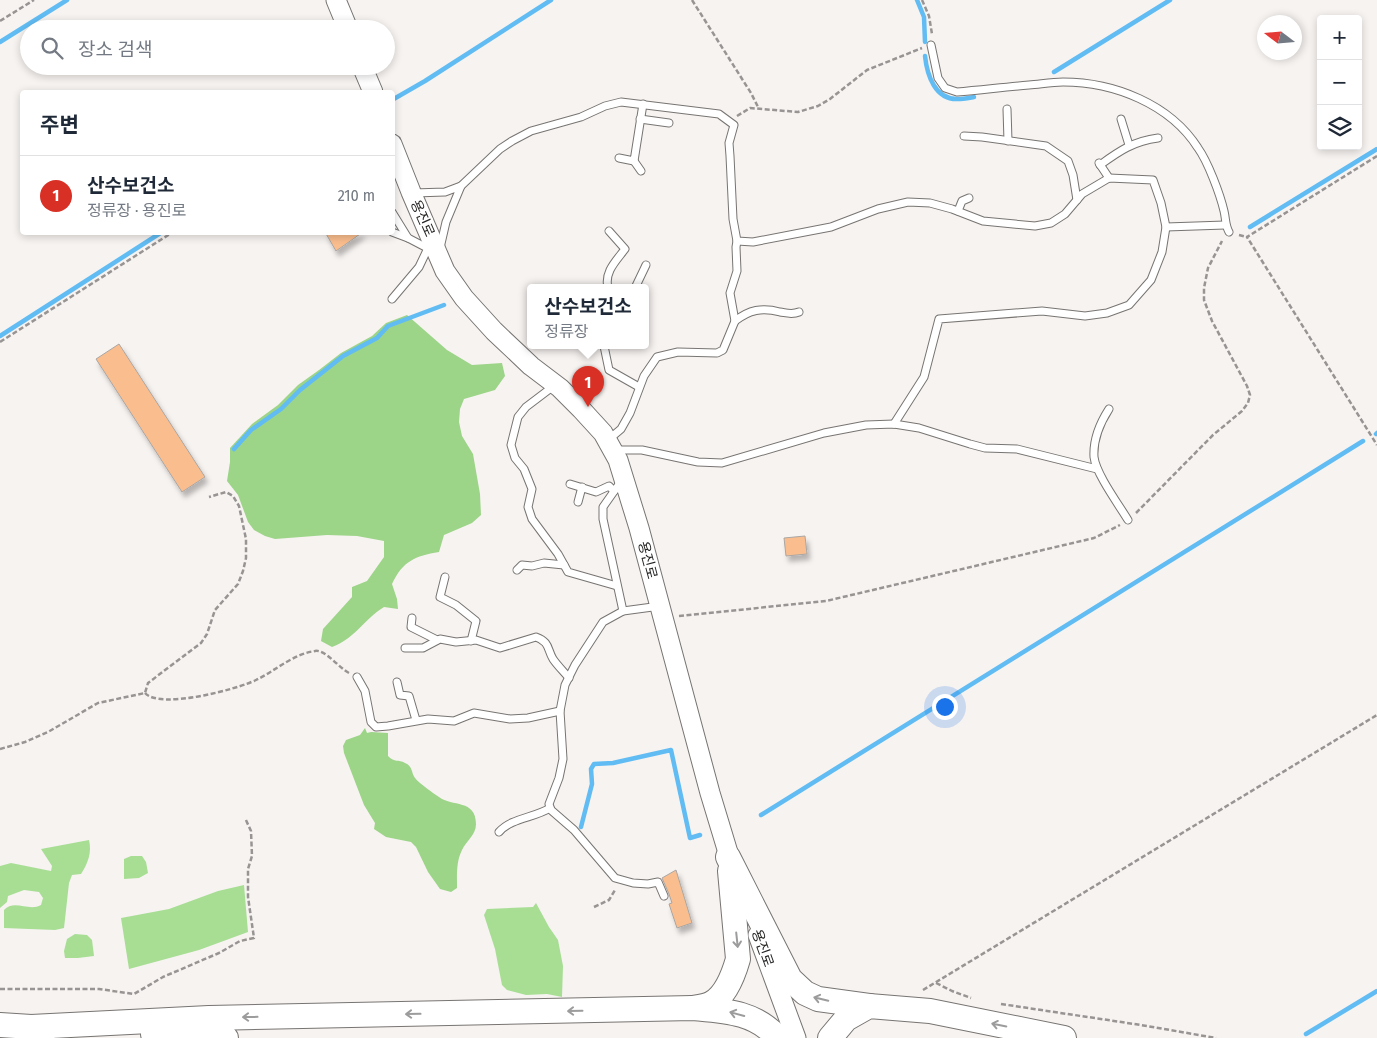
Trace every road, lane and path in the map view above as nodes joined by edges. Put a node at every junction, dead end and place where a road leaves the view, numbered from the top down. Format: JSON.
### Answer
{"nodes":[{"id":1,"x":34,"y":0,"type":"edge"},
{"id":2,"x":336,"y":0,"type":"edge"},
{"id":3,"x":692,"y":0,"type":"edge"},
{"id":4,"x":922,"y":0,"type":"edge"},
{"id":5,"x":344,"y":20,"type":"edge"},
{"id":6,"x":0,"y":21,"type":"edge"},
{"id":7,"x":931,"y":45,"type":"junction"},
{"id":8,"x":366,"y":75,"type":"edge"},
{"id":9,"x":372,"y":90,"type":"edge"},
{"id":10,"x":643,"y":104,"type":"junction"},
{"id":11,"x":759,"y":109,"type":"junction"},
{"id":12,"x":1007,"y":109,"type":"dead end"},
{"id":13,"x":640,"y":119,"type":"junction"},
{"id":14,"x":1121,"y":119,"type":"dead end"},
{"id":15,"x":669,"y":123,"type":"dead end"},
{"id":16,"x":731,"y":123,"type":"junction"},
{"id":17,"x":964,"y":136,"type":"dead end"},
{"id":18,"x":1158,"y":138,"type":"dead end"},
{"id":19,"x":1008,"y":141,"type":"junction"},
{"id":20,"x":1129,"y":145,"type":"junction"},
{"id":21,"x":395,"y":152,"type":"edge"},
{"id":22,"x":1377,"y":156,"type":"edge"},
{"id":23,"x":620,"y":158,"type":"dead end"},
{"id":24,"x":634,"y":161,"type":"junction"},
{"id":25,"x":640,"y":171,"type":"dead end"},
{"id":26,"x":1109,"y":178,"type":"junction"},
{"id":27,"x":461,"y":186,"type":"junction"},
{"id":28,"x":411,"y":192,"type":"junction"},
{"id":29,"x":969,"y":198,"type":"dead end"},
{"id":30,"x":1077,"y":200,"type":"junction"},
{"id":31,"x":958,"y":211,"type":"junction"},
{"id":32,"x":395,"y":217,"type":"edge"},
{"id":33,"x":1225,"y":225,"type":"junction"},
{"id":34,"x":1166,"y":227,"type":"junction"},
{"id":35,"x":609,"y":231,"type":"dead end"},
{"id":36,"x":1229,"y":232,"type":"junction"},
{"id":37,"x":395,"y":233,"type":"edge"},
{"id":38,"x":168,"y":235,"type":"edge"},
{"id":39,"x":1247,"y":237,"type":"junction"},
{"id":40,"x":408,"y":238,"type":"junction"},
{"id":41,"x":737,"y":241,"type":"junction"},
{"id":42,"x":434,"y":252,"type":"junction"},
{"id":43,"x":646,"y":265,"type":"dead end"},
{"id":44,"x":607,"y":284,"type":"edge"},
{"id":45,"x":637,"y":284,"type":"edge"},
{"id":46,"x":392,"y":299,"type":"dead end"},
{"id":47,"x":799,"y":312,"type":"dead end"},
{"id":48,"x":735,"y":321,"type":"junction"},
{"id":49,"x":0,"y":342,"type":"edge"},
{"id":50,"x":605,"y":349,"type":"edge"},
{"id":51,"x":555,"y":384,"type":"junction"},
{"id":52,"x":639,"y":387,"type":"junction"},
{"id":53,"x":1109,"y":409,"type":"dead end"},
{"id":54,"x":894,"y":424,"type":"junction"},
{"id":55,"x":610,"y":445,"type":"junction"},
{"id":56,"x":1377,"y":445,"type":"edge"},
{"id":57,"x":1097,"y":469,"type":"junction"},
{"id":58,"x":570,"y":484,"type":"dead end"},
{"id":59,"x":619,"y":484,"type":"junction"},
{"id":60,"x":582,"y":487,"type":"junction"},
{"id":61,"x":209,"y":497,"type":"dead end"},
{"id":62,"x":578,"y":502,"type":"dead end"},
{"id":63,"x":1128,"y":520,"type":"junction"},
{"id":64,"x":564,"y":565,"type":"junction"},
{"id":65,"x":517,"y":570,"type":"dead end"},
{"id":66,"x":445,"y":577,"type":"dead end"},
{"id":67,"x":617,"y":586,"type":"junction"},
{"id":68,"x":623,"y":612,"type":"junction"},
{"id":69,"x":662,"y":612,"type":"junction"},
{"id":70,"x":412,"y":618,"type":"dead end"},
{"id":71,"x":437,"y":640,"type":"junction"},
{"id":72,"x":471,"y":641,"type":"junction"},
{"id":73,"x":405,"y":648,"type":"dead end"},
{"id":74,"x":357,"y":677,"type":"joint"},
{"id":75,"x":569,"y":678,"type":"junction"},
{"id":76,"x":397,"y":682,"type":"dead end"},
{"id":77,"x":145,"y":693,"type":"junction"},
{"id":78,"x":560,"y":711,"type":"junction"},
{"id":79,"x":1377,"y":715,"type":"edge"},
{"id":80,"x":416,"y":720,"type":"junction"},
{"id":81,"x":0,"y":749,"type":"edge"},
{"id":82,"x":550,"y":808,"type":"junction"},
{"id":83,"x":245,"y":818,"type":"dead end"},
{"id":84,"x":499,"y":832,"type":"dead end"},
{"id":85,"x":727,"y":852,"type":"junction"},
{"id":86,"x":620,"y":880,"type":"junction"},
{"id":87,"x":664,"y":896,"type":"dead end"},
{"id":88,"x":594,"y":907,"type":"dead end"},
{"id":89,"x":936,"y":982,"type":"junction"},
{"id":90,"x":0,"y":990,"type":"edge"},
{"id":91,"x":918,"y":993,"type":"dead end"},
{"id":92,"x":976,"y":1000,"type":"dead end"},
{"id":93,"x":1000,"y":1004,"type":"dead end"},
{"id":94,"x":869,"y":1006,"type":"junction"},
{"id":95,"x":693,"y":1008,"type":"junction"},
{"id":96,"x":0,"y":1025,"type":"edge"},
{"id":97,"x":31,"y":1027,"type":"junction"},
{"id":98,"x":226,"y":1038,"type":"edge"},
{"id":99,"x":778,"y":1038,"type":"edge"},
{"id":100,"x":796,"y":1038,"type":"edge"},
{"id":101,"x":830,"y":1038,"type":"edge"},
{"id":102,"x":1064,"y":1038,"type":"edge"},
{"id":103,"x":1216,"y":1038,"type":"edge"}],
"edges":[{"from":1,"to":6,"type":"path"},
{"from":2,"to":5,"type":"main road"},
{"from":3,"to":11,"type":"path"},
{"from":4,"to":7,"type":"path"},
{"from":7,"to":11,"type":"path"},
{"from":7,"to":33,"type":"lane"},
{"from":8,"to":9,"type":"main road"},
{"from":10,"to":13,"type":"lane"},
{"from":10,"to":16,"type":"lane"},
{"from":10,"to":27,"type":"lane"},
{"from":11,"to":16,"type":"path"},
{"from":12,"to":19,"type":"lane"},
{"from":13,"to":15,"type":"lane"},
{"from":13,"to":24,"type":"lane"},
{"from":14,"to":20,"type":"lane"},
{"from":16,"to":41,"type":"lane"},
{"from":17,"to":19,"type":"lane"},
{"from":18,"to":20,"type":"lane"},
{"from":19,"to":30,"type":"lane"},
{"from":20,"to":26,"type":"lane"},
{"from":21,"to":28,"type":"main road","name":"용진로"},
{"from":22,"to":39,"type":"path"},
{"from":23,"to":24,"type":"lane"},
{"from":24,"to":25,"type":"lane"},
{"from":26,"to":30,"type":"lane"},
{"from":26,"to":34,"type":"lane"},
{"from":27,"to":28,"type":"lane"},
{"from":27,"to":42,"type":"lane"},
{"from":28,"to":42,"type":"main road","name":"용진로"},
{"from":29,"to":31,"type":"lane"},
{"from":30,"to":31,"type":"lane"},
{"from":31,"to":41,"type":"lane"},
{"from":32,"to":40,"type":"lane"},
{"from":33,"to":34,"type":"lane"},
{"from":33,"to":36,"type":"lane"},
{"from":34,"to":54,"type":"lane"},
{"from":35,"to":44,"type":"lane"},
{"from":36,"to":39,"type":"path"},
{"from":36,"to":63,"type":"path"},
{"from":37,"to":40,"type":"lane"},
{"from":38,"to":49,"type":"path"},
{"from":39,"to":56,"type":"path"},
{"from":40,"to":42,"type":"lane"},
{"from":41,"to":48,"type":"lane"},
{"from":42,"to":46,"type":"lane"},
{"from":42,"to":51,"type":"main road","name":"용진로"},
{"from":43,"to":45,"type":"lane"},
{"from":47,"to":48,"type":"lane"},
{"from":48,"to":52,"type":"lane"},
{"from":50,"to":52,"type":"lane"},
{"from":51,"to":55,"type":"main road","name":"용진로"},
{"from":51,"to":64,"type":"lane"},
{"from":52,"to":55,"type":"lane"},
{"from":53,"to":57,"type":"lane"},
{"from":54,"to":55,"type":"lane"},
{"from":54,"to":57,"type":"lane"},
{"from":55,"to":59,"type":"main road","name":"용진로"},
{"from":57,"to":63,"type":"lane"},
{"from":58,"to":60,"type":"lane"},
{"from":59,"to":60,"type":"lane"},
{"from":59,"to":67,"type":"lane"},
{"from":59,"to":69,"type":"main road","name":"용진로"},
{"from":60,"to":62,"type":"lane"},
{"from":61,"to":77,"type":"path"},
{"from":63,"to":69,"type":"path"},
{"from":64,"to":65,"type":"lane"},
{"from":64,"to":67,"type":"lane"},
{"from":66,"to":72,"type":"lane"},
{"from":67,"to":68,"type":"lane"},
{"from":68,"to":69,"type":"lane"},
{"from":68,"to":75,"type":"lane"},
{"from":69,"to":85,"type":"main road","name":"용진로"},
{"from":70,"to":71,"type":"lane"},
{"from":71,"to":72,"type":"lane"},
{"from":71,"to":73,"type":"lane"},
{"from":72,"to":75,"type":"lane"},
{"from":74,"to":77,"type":"path"},
{"from":74,"to":80,"type":"lane"},
{"from":75,"to":78,"type":"lane"},
{"from":76,"to":80,"type":"lane"},
{"from":77,"to":81,"type":"path"},
{"from":78,"to":80,"type":"lane"},
{"from":78,"to":82,"type":"lane"},
{"from":79,"to":89,"type":"path"},
{"from":82,"to":84,"type":"lane"},
{"from":82,"to":86,"type":"lane"},
{"from":83,"to":90,"type":"path"},
{"from":94,"to":85,"type":"highway","one_way":true},
{"from":85,"to":95,"type":"highway","one_way":true},
{"from":85,"to":100,"type":"main road","name":"용진로"},
{"from":86,"to":87,"type":"lane"},
{"from":86,"to":88,"type":"path"},
{"from":89,"to":91,"type":"path"},
{"from":89,"to":92,"type":"path"},
{"from":93,"to":103,"type":"path"},
{"from":94,"to":101,"type":"highway"},
{"from":102,"to":94,"type":"highway","one_way":true},
{"from":95,"to":97,"type":"highway","one_way":true},
{"from":99,"to":95,"type":"highway","one_way":true},
{"from":96,"to":97,"type":"highway"},
{"from":97,"to":98,"type":"highway"}]}
